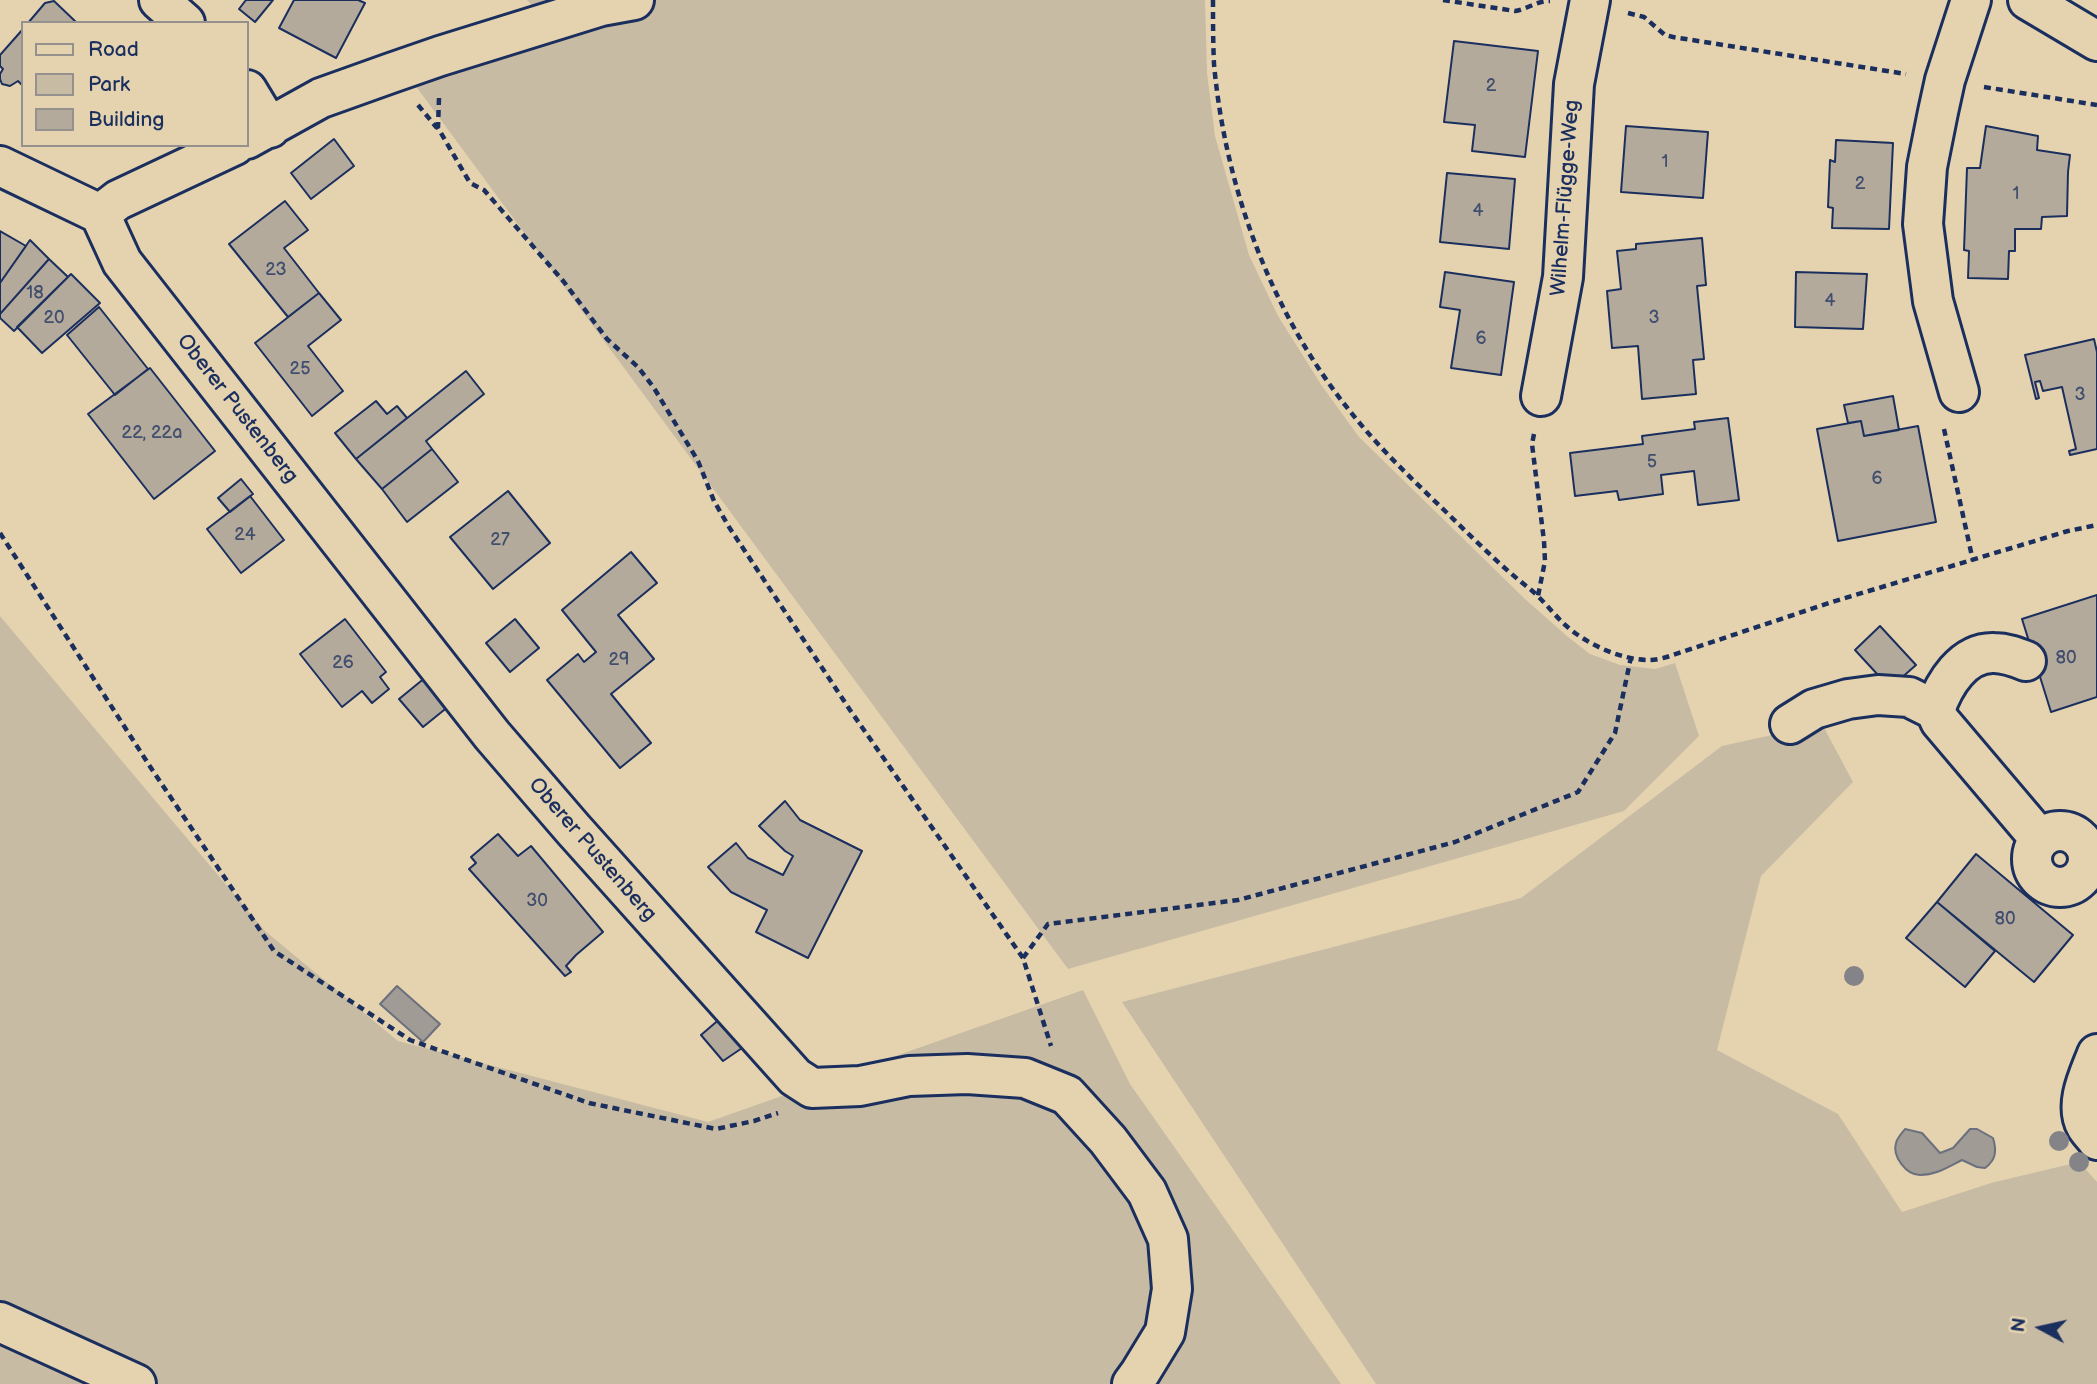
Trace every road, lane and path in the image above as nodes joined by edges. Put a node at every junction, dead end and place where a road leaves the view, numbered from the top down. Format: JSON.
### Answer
{"nodes":[{"id":1,"x":159,"y":0,"type":"edge"},
{"id":2,"x":634,"y":0,"type":"edge"},
{"id":3,"x":1213,"y":0,"type":"edge"},
{"id":4,"x":1443,"y":0,"type":"edge"},
{"id":5,"x":1971,"y":0,"type":"edge"},
{"id":6,"x":2028,"y":0,"type":"edge"},
{"id":7,"x":1589,"y":4,"type":"edge"},
{"id":8,"x":183,"y":21,"type":"edge"},
{"id":9,"x":2097,"y":41,"type":"edge"},
{"id":10,"x":440,"y":56,"type":"junction"},
{"id":11,"x":1945,"y":80,"type":"junction"},
{"id":12,"x":248,"y":94,"type":"edge"},
{"id":13,"x":2097,"y":105,"type":"edge"},
{"id":14,"x":258,"y":134,"type":"edge"},
{"id":15,"x":225,"y":147,"type":"edge"},
{"id":16,"x":192,"y":154,"type":"edge"},
{"id":17,"x":0,"y":166,"type":"edge"},
{"id":18,"x":100,"y":214,"type":"junction"},
{"id":19,"x":1959,"y":392,"type":"joint"},
{"id":20,"x":1541,"y":396,"type":"joint"},
{"id":21,"x":2097,"y":525,"type":"edge"},
{"id":22,"x":0,"y":533,"type":"edge"},
{"id":23,"x":1973,"y":561,"type":"junction"},
{"id":24,"x":1538,"y":596,"type":"junction"},
{"id":25,"x":1631,"y":657,"type":"junction"},
{"id":26,"x":2026,"y":661,"type":"dead end"},
{"id":27,"x":1935,"y":710,"type":"junction"},
{"id":28,"x":1790,"y":724,"type":"dead end"},
{"id":29,"x":2040,"y":839,"type":"junction"},
{"id":30,"x":2088,"y":890,"type":"edge"},
{"id":31,"x":1023,"y":958,"type":"junction"},
{"id":32,"x":2097,"y":1054,"type":"edge"},
{"id":33,"x":812,"y":1088,"type":"junction"},
{"id":34,"x":1067,"y":1095,"type":"junction"},
{"id":35,"x":2097,"y":1140,"type":"edge"},
{"id":36,"x":0,"y":1322,"type":"edge"},
{"id":37,"x":136,"y":1384,"type":"edge"},
{"id":38,"x":1132,"y":1384,"type":"edge"}],
"edges":[{"from":1,"to":8,"type":"street"},
{"from":2,"to":10,"type":"street"},
{"from":3,"to":24,"type":"path"},
{"from":4,"to":7,"type":"path"},
{"from":5,"to":11,"type":"street"},
{"from":6,"to":9,"type":"street"},
{"from":7,"to":11,"type":"path"},
{"from":7,"to":20,"type":"street","name":"Wilhelm-Flügge-Weg"},
{"from":10,"to":14,"type":"street"},
{"from":10,"to":31,"type":"path"},
{"from":11,"to":13,"type":"path"},
{"from":11,"to":19,"type":"street"},
{"from":12,"to":14,"type":"street"},
{"from":15,"to":16,"type":"street"},
{"from":16,"to":18,"type":"street"},
{"from":17,"to":18,"type":"street"},
{"from":18,"to":33,"type":"street","name":"Oberer Pustenberg"},
{"from":19,"to":23,"type":"path"},
{"from":20,"to":24,"type":"path"},
{"from":21,"to":23,"type":"path"},
{"from":22,"to":33,"type":"path"},
{"from":23,"to":25,"type":"path"},
{"from":24,"to":25,"type":"path"},
{"from":25,"to":31,"type":"path"},
{"from":26,"to":27,"type":"street"},
{"from":27,"to":28,"type":"street"},
{"from":27,"to":29,"type":"street"},
{"from":29,"to":30,"type":"street"},
{"from":29,"to":30,"type":"street"},
{"from":31,"to":34,"type":"path"},
{"from":32,"to":35,"type":"street"},
{"from":33,"to":34,"type":"street"},
{"from":34,"to":38,"type":"street"},
{"from":36,"to":37,"type":"street"}]}
